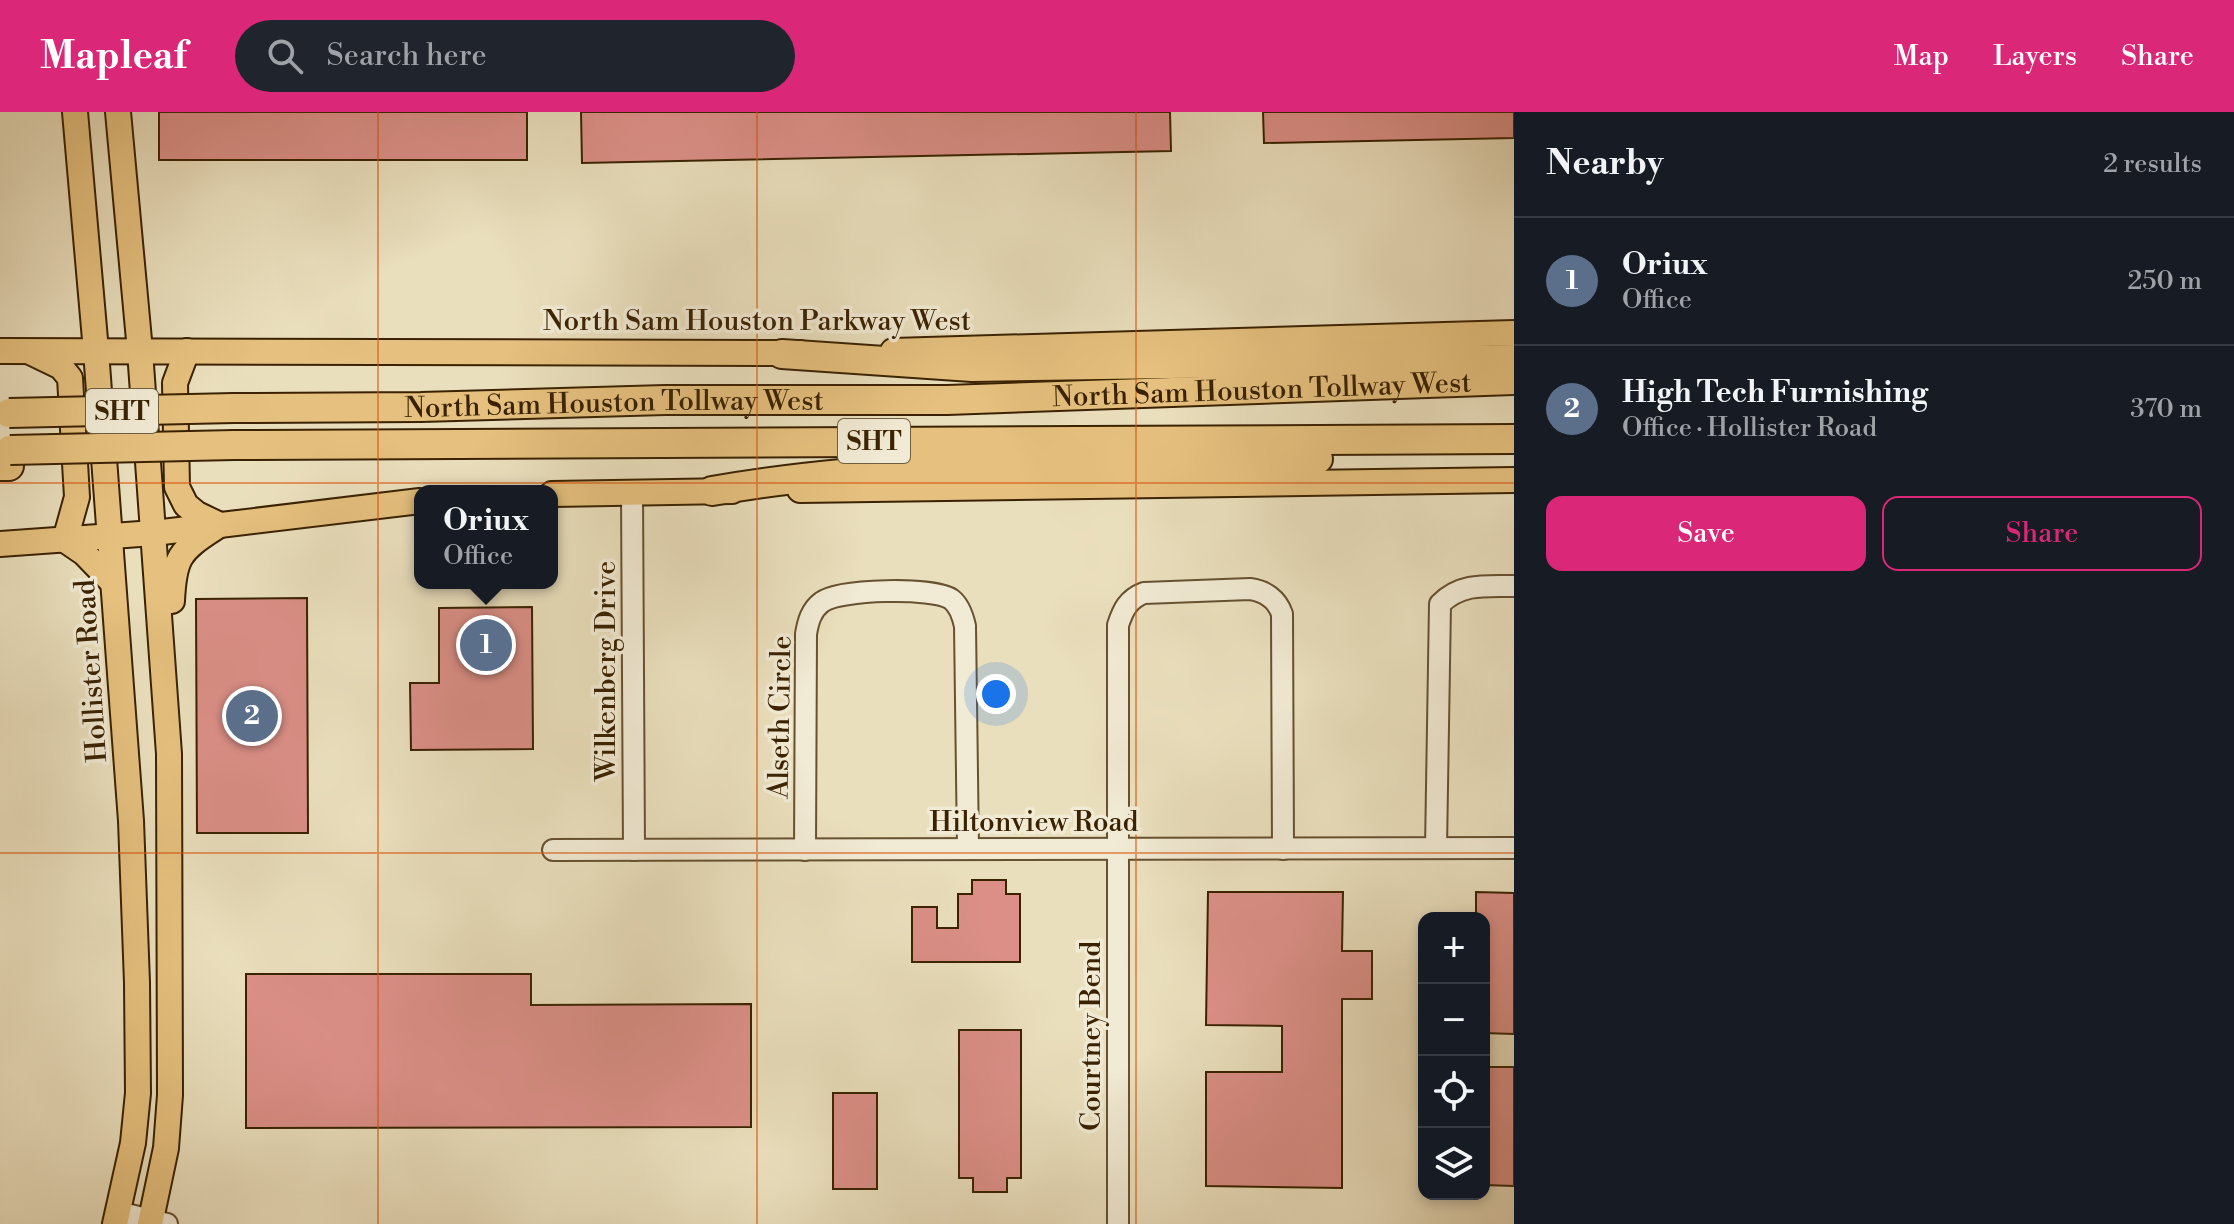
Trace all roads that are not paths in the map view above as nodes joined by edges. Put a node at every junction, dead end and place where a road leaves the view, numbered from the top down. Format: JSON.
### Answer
{"nodes":[{"id":1,"x":75,"y":112,"type":"edge"},
{"id":2,"x":118,"y":112,"type":"edge"},
{"id":3,"x":136,"y":307,"type":"junction"},
{"id":4,"x":1514,"y":333,"type":"edge"},
{"id":5,"x":0,"y":351,"type":"edge"},
{"id":6,"x":27,"y":351,"type":"junction"},
{"id":7,"x":96,"y":351,"type":"junction"},
{"id":8,"x":140,"y":351,"type":"junction"},
{"id":9,"x":187,"y":351,"type":"junction"},
{"id":10,"x":782,"y":354,"type":"junction"},
{"id":11,"x":1514,"y":359,"type":"edge"},
{"id":12,"x":1514,"y":380,"type":"edge"},
{"id":13,"x":5,"y":414,"type":"edge"},
{"id":14,"x":1514,"y":439,"type":"edge"},
{"id":15,"x":1514,"y":451,"type":"edge"},
{"id":16,"x":5,"y":458,"type":"edge"},
{"id":17,"x":1514,"y":480,"type":"edge"},
{"id":18,"x":712,"y":491,"type":"junction"},
{"id":19,"x":632,"y":493,"type":"junction"},
{"id":20,"x":558,"y":494,"type":"edge"},
{"id":21,"x":414,"y":502,"type":"edge"},
{"id":22,"x":220,"y":525,"type":"junction"},
{"id":23,"x":154,"y":533,"type":"junction"},
{"id":24,"x":110,"y":537,"type":"junction"},
{"id":25,"x":65,"y":540,"type":"junction"},
{"id":26,"x":0,"y":544,"type":"edge"},
{"id":27,"x":113,"y":583,"type":"junction"},
{"id":28,"x":1514,"y":586,"type":"edge"},
{"id":29,"x":161,"y":631,"type":"junction"},
{"id":30,"x":1436,"y":848,"type":"junction"},
{"id":31,"x":1514,"y":848,"type":"edge"},
{"id":32,"x":968,"y":849,"type":"junction"},
{"id":33,"x":1118,"y":849,"type":"junction"},
{"id":34,"x":1283,"y":849,"type":"junction"},
{"id":35,"x":553,"y":850,"type":"dead end"},
{"id":36,"x":634,"y":850,"type":"junction"},
{"id":37,"x":805,"y":850,"type":"junction"},
{"id":38,"x":116,"y":1218,"type":"edge"},
{"id":39,"x":156,"y":1223,"type":"edge"},
{"id":40,"x":1118,"y":1224,"type":"edge"}],
"edges":[{"from":1,"to":7,"type":"main road","name":"Hollister Road"},
{"from":2,"to":3,"type":"main road"},
{"from":3,"to":8,"type":"main road"},
{"from":3,"to":9,"type":"main road"},
{"from":4,"to":10,"type":"main road","name":"North Sam Houston Parkway West"},
{"from":5,"to":6,"type":"main road","name":"North Sam Houston Parkway West"},
{"from":6,"to":7,"type":"main road","name":"North Sam Houston Parkway West"},
{"from":6,"to":25,"type":"main road"},
{"from":7,"to":8,"type":"main road","name":"North Sam Houston Parkway West"},
{"from":7,"to":24,"type":"main road","name":"Hollister Road"},
{"from":8,"to":9,"type":"main road","name":"North Sam Houston Parkway West"},
{"from":8,"to":23,"type":"main road"},
{"from":9,"to":10,"type":"main road","name":"North Sam Houston Parkway West"},
{"from":9,"to":22,"type":"main road"},
{"from":10,"to":11,"type":"highway"},
{"from":12,"to":13,"type":"highway","name":"North Sam Houston Tollway West","number":"SHT","bridge":true},
{"from":14,"to":16,"type":"highway","name":"North Sam Houston Tollway West","number":"SHT","bridge":true},
{"from":15,"to":18,"type":"highway"},
{"from":17,"to":18,"type":"main road"},
{"from":18,"to":19,"type":"main road"},
{"from":19,"to":20,"type":"main road"},
{"from":19,"to":36,"type":"street","name":"Wilkenberg Drive"},
{"from":21,"to":22,"type":"main road"},
{"from":22,"to":23,"type":"main road"},
{"from":22,"to":29,"type":"main road"},
{"from":23,"to":24,"type":"main road"},
{"from":23,"to":29,"type":"main road"},
{"from":24,"to":25,"type":"main road"},
{"from":24,"to":27,"type":"main road","name":"Hollister Road"},
{"from":25,"to":26,"type":"main road"},
{"from":25,"to":27,"type":"main road"},
{"from":27,"to":38,"type":"main road","name":"Hollister Road"},
{"from":28,"to":30,"type":"street"},
{"from":29,"to":39,"type":"main road"},
{"from":30,"to":31,"type":"street","name":"Hiltonview Road"},
{"from":30,"to":34,"type":"street","name":"Hiltonview Road"},
{"from":32,"to":33,"type":"street","name":"Hiltonview Road"},
{"from":32,"to":37,"type":"street","name":"Hiltonview Road"},
{"from":32,"to":37,"type":"street","name":"Alseth Circle"},
{"from":33,"to":34,"type":"street","name":"Hiltonview Road"},
{"from":33,"to":34,"type":"street","name":"Courtney Bend"},
{"from":33,"to":40,"type":"street","name":"Courtney Bend"},
{"from":35,"to":36,"type":"street","name":"Hiltonview Road"},
{"from":36,"to":37,"type":"street","name":"Hiltonview Road"},
{"from":38,"to":39,"type":"street"}]}
